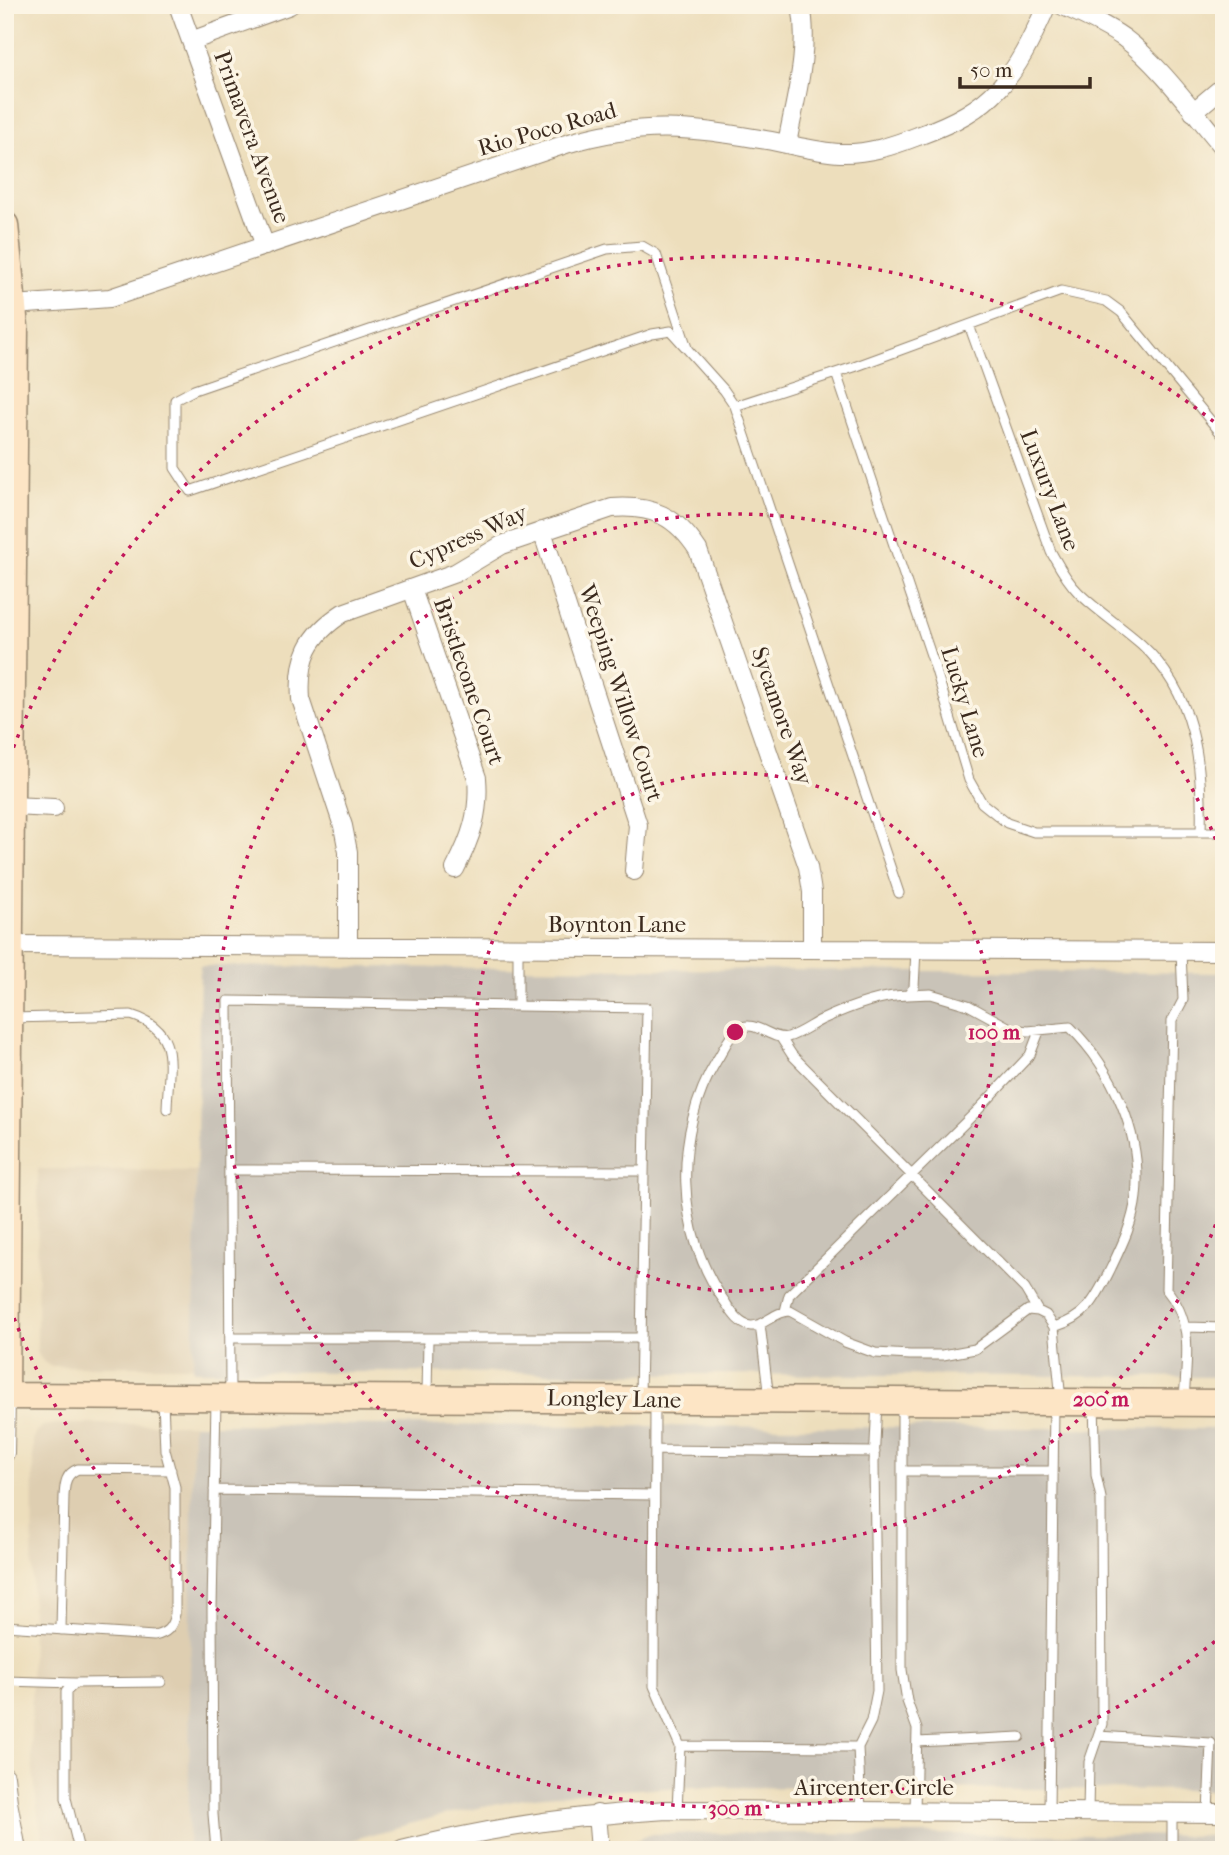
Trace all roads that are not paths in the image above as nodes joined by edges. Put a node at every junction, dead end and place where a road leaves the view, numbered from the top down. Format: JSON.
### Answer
{"nodes":[{"id":1,"x":178,"y":5,"type":"edge"},
{"id":2,"x":290,"y":5,"type":"edge"},
{"id":3,"x":801,"y":5,"type":"edge"},
{"id":4,"x":1047,"y":5,"type":"edge"},
{"id":5,"x":1061,"y":5,"type":"edge"},
{"id":6,"x":191,"y":41,"type":"junction"},
{"id":7,"x":1224,"y":86,"type":"edge"},
{"id":8,"x":1193,"y":113,"type":"junction"},
{"id":9,"x":787,"y":144,"type":"junction"},
{"id":10,"x":1224,"y":148,"type":"edge"},
{"id":11,"x":5,"y":225,"type":"edge"},
{"id":12,"x":265,"y":246,"type":"junction"},
{"id":13,"x":13,"y":305,"type":"junction"},
{"id":14,"x":969,"y":325,"type":"junction"},
{"id":15,"x":687,"y":348,"type":"junction"},
{"id":16,"x":836,"y":373,"type":"junction"},
{"id":17,"x":735,"y":406,"type":"junction"},
{"id":18,"x":1224,"y":437,"type":"edge"},
{"id":19,"x":664,"y":515,"type":"joint"},
{"id":20,"x":542,"y":531,"type":"junction"},
{"id":21,"x":412,"y":589,"type":"junction"},
{"id":22,"x":9,"y":606,"type":"edge"},
{"id":23,"x":12,"y":806,"type":"junction"},
{"id":24,"x":54,"y":808,"type":"dead end"},
{"id":25,"x":1201,"y":832,"type":"junction"},
{"id":26,"x":1224,"y":832,"type":"edge"},
{"id":27,"x":455,"y":869,"type":"dead end"},
{"id":28,"x":634,"y":872,"type":"dead end"},
{"id":29,"x":899,"y":893,"type":"dead end"},
{"id":30,"x":8,"y":945,"type":"edge"},
{"id":31,"x":348,"y":947,"type":"junction"},
{"id":32,"x":518,"y":948,"type":"junction"},
{"id":33,"x":812,"y":949,"type":"junction"},
{"id":34,"x":916,"y":950,"type":"junction"},
{"id":35,"x":1181,"y":951,"type":"junction"},
{"id":36,"x":1224,"y":951,"type":"edge"},
{"id":37,"x":908,"y":995,"type":"junction"},
{"id":38,"x":518,"y":1006,"type":"junction"},
{"id":39,"x":10,"y":1018,"type":"junction"},
{"id":40,"x":1040,"y":1029,"type":"junction"},
{"id":41,"x":781,"y":1038,"type":"junction"},
{"id":42,"x":167,"y":1109,"type":"dead end"},
{"id":43,"x":229,"y":1170,"type":"junction"},
{"id":44,"x":644,"y":1171,"type":"junction"},
{"id":45,"x":911,"y":1175,"type":"junction"},
{"id":46,"x":785,"y":1311,"type":"junction"},
{"id":47,"x":1038,"y":1311,"type":"junction"},
{"id":48,"x":760,"y":1324,"type":"junction"},
{"id":49,"x":1054,"y":1327,"type":"junction"},
{"id":50,"x":1186,"y":1327,"type":"junction"},
{"id":51,"x":1224,"y":1328,"type":"edge"},
{"id":52,"x":230,"y":1338,"type":"junction"},
{"id":53,"x":428,"y":1338,"type":"junction"},
{"id":54,"x":641,"y":1338,"type":"junction"},
{"id":55,"x":5,"y":1396,"type":"edge"},
{"id":56,"x":163,"y":1397,"type":"junction"},
{"id":57,"x":223,"y":1398,"type":"junction"},
{"id":58,"x":427,"y":1398,"type":"junction"},
{"id":59,"x":648,"y":1400,"type":"junction"},
{"id":60,"x":769,"y":1401,"type":"junction"},
{"id":61,"x":890,"y":1401,"type":"junction"},
{"id":62,"x":1057,"y":1402,"type":"junction"},
{"id":63,"x":1094,"y":1402,"type":"junction"},
{"id":64,"x":1184,"y":1403,"type":"junction"},
{"id":65,"x":1224,"y":1403,"type":"edge"},
{"id":66,"x":654,"y":1450,"type":"junction"},
{"id":67,"x":875,"y":1452,"type":"junction"},
{"id":68,"x":5,"y":1453,"type":"edge"},
{"id":69,"x":171,"y":1470,"type":"junction"},
{"id":70,"x":902,"y":1471,"type":"junction"},
{"id":71,"x":1053,"y":1471,"type":"junction"},
{"id":72,"x":214,"y":1490,"type":"junction"},
{"id":73,"x":654,"y":1495,"type":"junction"},
{"id":74,"x":5,"y":1626,"type":"edge"},
{"id":75,"x":61,"y":1630,"type":"junction"},
{"id":76,"x":5,"y":1681,"type":"edge"},
{"id":77,"x":161,"y":1682,"type":"dead end"},
{"id":78,"x":75,"y":1684,"type":"junction"},
{"id":79,"x":1098,"y":1736,"type":"junction"},
{"id":80,"x":1020,"y":1737,"type":"dead end"},
{"id":81,"x":917,"y":1742,"type":"junction"},
{"id":82,"x":680,"y":1746,"type":"junction"},
{"id":83,"x":858,"y":1747,"type":"junction"},
{"id":84,"x":5,"y":1776,"type":"edge"},
{"id":85,"x":677,"y":1810,"type":"junction"},
{"id":86,"x":861,"y":1811,"type":"junction"},
{"id":87,"x":915,"y":1811,"type":"junction"},
{"id":88,"x":1049,"y":1812,"type":"junction"},
{"id":89,"x":1088,"y":1812,"type":"junction"},
{"id":90,"x":1172,"y":1813,"type":"junction"},
{"id":91,"x":1216,"y":1813,"type":"edge"},
{"id":92,"x":597,"y":1814,"type":"junction"},
{"id":93,"x":450,"y":1844,"type":"edge"},
{"id":94,"x":17,"y":1850,"type":"edge"},
{"id":95,"x":79,"y":1850,"type":"edge"},
{"id":96,"x":215,"y":1850,"type":"edge"},
{"id":97,"x":402,"y":1850,"type":"edge"},
{"id":98,"x":600,"y":1850,"type":"edge"},
{"id":99,"x":1172,"y":1850,"type":"edge"}],
"edges":[{"from":1,"to":6,"type":"street","name":"Primavera Avenue"},
{"from":2,"to":6,"type":"street"},
{"from":3,"to":9,"type":"street"},
{"from":4,"to":9,"type":"street","name":"Rio Poco Road"},
{"from":5,"to":8,"type":"street"},
{"from":6,"to":12,"type":"street","name":"Primavera Avenue"},
{"from":7,"to":8,"type":"street"},
{"from":8,"to":10,"type":"street"},
{"from":9,"to":12,"type":"street","name":"Rio Poco Road"},
{"from":11,"to":13,"type":"street"},
{"from":12,"to":13,"type":"street","name":"Rio Poco Road"},
{"from":13,"to":22,"type":"street"},
{"from":14,"to":16,"type":"lane"},
{"from":14,"to":18,"type":"lane"},
{"from":14,"to":25,"type":"lane","name":"Luxury Lane"},
{"from":15,"to":15,"type":"lane"},
{"from":15,"to":17,"type":"lane"},
{"from":16,"to":17,"type":"lane"},
{"from":16,"to":25,"type":"lane","name":"Lucky Lane"},
{"from":17,"to":29,"type":"lane"},
{"from":19,"to":20,"type":"street","name":"Cypress Way"},
{"from":19,"to":33,"type":"street","name":"Sycamore Way"},
{"from":20,"to":21,"type":"street","name":"Cypress Way"},
{"from":20,"to":28,"type":"street","name":"Weeping Willow Court"},
{"from":21,"to":27,"type":"street","name":"Bristlecone Court"},
{"from":21,"to":31,"type":"street","name":"Cypress Way"},
{"from":22,"to":23,"type":"street"},
{"from":23,"to":24,"type":"street"},
{"from":23,"to":30,"type":"street"},
{"from":25,"to":26,"type":"lane","name":"Lucky Lane"},
{"from":30,"to":31,"type":"street","name":"Boynton Lane"},
{"from":30,"to":39,"type":"street"},
{"from":31,"to":32,"type":"street","name":"Boynton Lane"},
{"from":32,"to":33,"type":"street","name":"Boynton Lane"},
{"from":32,"to":38,"type":"lane"},
{"from":33,"to":34,"type":"street","name":"Boynton Lane"},
{"from":34,"to":35,"type":"street","name":"Boynton Lane"},
{"from":34,"to":37,"type":"lane"},
{"from":35,"to":36,"type":"street","name":"Boynton Lane"},
{"from":35,"to":50,"type":"lane"},
{"from":37,"to":40,"type":"lane"},
{"from":37,"to":41,"type":"lane"},
{"from":38,"to":43,"type":"lane"},
{"from":38,"to":44,"type":"lane"},
{"from":39,"to":42,"type":"lane"},
{"from":39,"to":55,"type":"street"},
{"from":40,"to":45,"type":"lane"},
{"from":40,"to":49,"type":"lane"},
{"from":41,"to":45,"type":"lane"},
{"from":41,"to":48,"type":"lane"},
{"from":43,"to":44,"type":"lane"},
{"from":43,"to":52,"type":"lane"},
{"from":44,"to":54,"type":"lane"},
{"from":45,"to":46,"type":"lane"},
{"from":45,"to":47,"type":"lane"},
{"from":46,"to":47,"type":"lane"},
{"from":46,"to":48,"type":"lane"},
{"from":47,"to":49,"type":"lane"},
{"from":48,"to":60,"type":"lane"},
{"from":49,"to":62,"type":"lane"},
{"from":50,"to":51,"type":"lane"},
{"from":50,"to":64,"type":"lane"},
{"from":52,"to":53,"type":"lane"},
{"from":52,"to":57,"type":"lane"},
{"from":53,"to":54,"type":"lane"},
{"from":53,"to":58,"type":"lane"},
{"from":54,"to":59,"type":"lane"},
{"from":55,"to":56,"type":"street","name":"Longley Lane"},
{"from":55,"to":68,"type":"street"},
{"from":56,"to":57,"type":"street","name":"Longley Lane"},
{"from":56,"to":69,"type":"lane"},
{"from":57,"to":58,"type":"street","name":"Longley Lane"},
{"from":57,"to":72,"type":"lane"},
{"from":58,"to":59,"type":"street","name":"Longley Lane"},
{"from":59,"to":60,"type":"street","name":"Longley Lane"},
{"from":59,"to":66,"type":"lane"},
{"from":60,"to":61,"type":"street","name":"Longley Lane"},
{"from":61,"to":62,"type":"street","name":"Longley Lane"},
{"from":61,"to":67,"type":"lane"},
{"from":61,"to":70,"type":"lane"},
{"from":62,"to":63,"type":"street","name":"Longley Lane"},
{"from":62,"to":71,"type":"lane"},
{"from":63,"to":64,"type":"street","name":"Longley Lane"},
{"from":63,"to":79,"type":"lane"},
{"from":64,"to":65,"type":"street","name":"Longley Lane"},
{"from":66,"to":67,"type":"lane"},
{"from":66,"to":73,"type":"lane"},
{"from":67,"to":83,"type":"lane"},
{"from":69,"to":75,"type":"lane"},
{"from":69,"to":75,"type":"lane"},
{"from":70,"to":71,"type":"lane"},
{"from":70,"to":81,"type":"lane"},
{"from":71,"to":88,"type":"lane"},
{"from":72,"to":73,"type":"lane"},
{"from":72,"to":96,"type":"lane"},
{"from":73,"to":82,"type":"lane"},
{"from":74,"to":75,"type":"lane"},
{"from":76,"to":78,"type":"lane"},
{"from":77,"to":78,"type":"lane"},
{"from":78,"to":95,"type":"lane"},
{"from":79,"to":89,"type":"lane"},
{"from":79,"to":91,"type":"lane"},
{"from":80,"to":81,"type":"lane"},
{"from":81,"to":87,"type":"lane"},
{"from":82,"to":83,"type":"lane"},
{"from":82,"to":85,"type":"lane"},
{"from":83,"to":86,"type":"lane"},
{"from":84,"to":94,"type":"street"},
{"from":85,"to":86,"type":"street","name":"Aircenter Circle"},
{"from":85,"to":92,"type":"street","name":"Aircenter Circle"},
{"from":86,"to":87,"type":"street","name":"Aircenter Circle"},
{"from":87,"to":88,"type":"street","name":"Aircenter Circle"},
{"from":88,"to":89,"type":"street","name":"Aircenter Circle"},
{"from":89,"to":90,"type":"street","name":"Aircenter Circle"},
{"from":90,"to":91,"type":"street","name":"Aircenter Circle"},
{"from":90,"to":99,"type":"lane"},
{"from":92,"to":93,"type":"street","name":"Aircenter Circle"},
{"from":92,"to":98,"type":"street"},
{"from":93,"to":97,"type":"street","name":"Aircenter Circle"}]}
